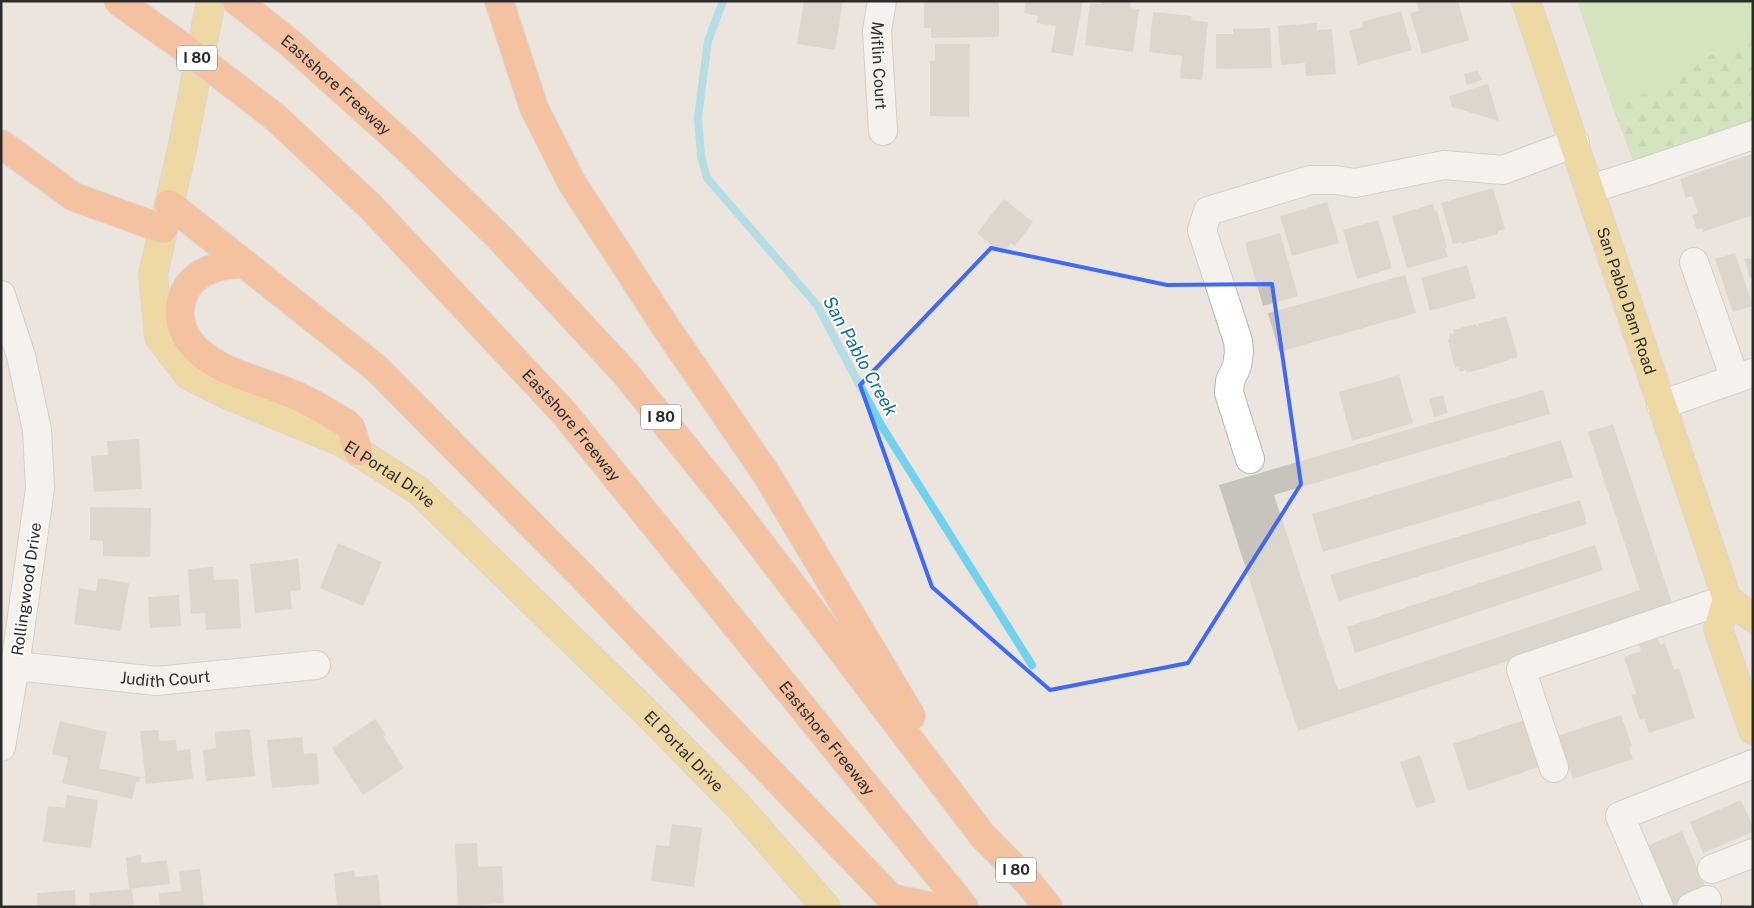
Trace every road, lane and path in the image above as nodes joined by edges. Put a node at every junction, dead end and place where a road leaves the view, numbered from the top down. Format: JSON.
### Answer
{"nodes":[{"id":1,"x":118,"y":1,"type":"edge"},
{"id":2,"x":211,"y":1,"type":"edge"},
{"id":3,"x":237,"y":1,"type":"edge"},
{"id":4,"x":499,"y":1,"type":"edge"},
{"id":5,"x":882,"y":1,"type":"edge"},
{"id":6,"x":1526,"y":1,"type":"edge"},
{"id":7,"x":883,"y":131,"type":"dead end"},
{"id":8,"x":1753,"y":135,"type":"edge"},
{"id":9,"x":1575,"y":143,"type":"junction"},
{"id":10,"x":1,"y":144,"type":"edge"},
{"id":11,"x":1590,"y":189,"type":"junction"},
{"id":12,"x":166,"y":217,"type":"junction"},
{"id":13,"x":1694,"y":262,"type":"dead end"},
{"id":14,"x":245,"y":264,"type":"junction"},
{"id":15,"x":1,"y":295,"type":"edge"},
{"id":16,"x":1744,"y":376,"type":"edge"},
{"id":17,"x":1661,"y":405,"type":"junction"},
{"id":18,"x":358,"y":451,"type":"junction"},
{"id":19,"x":1250,"y":459,"type":"dead end"},
{"id":20,"x":1727,"y":599,"type":"junction"},
{"id":21,"x":1753,"y":618,"type":"edge"},
{"id":22,"x":316,"y":665,"type":"dead end"},
{"id":23,"x":15,"y":666,"type":"junction"},
{"id":24,"x":1753,"y":730,"type":"edge"},
{"id":25,"x":1,"y":746,"type":"edge"},
{"id":26,"x":1753,"y":764,"type":"edge"},
{"id":27,"x":1554,"y":768,"type":"dead end"},
{"id":28,"x":982,"y":835,"type":"junction"},
{"id":29,"x":1753,"y":853,"type":"edge"},
{"id":30,"x":1712,"y":869,"type":"dead end"},
{"id":31,"x":826,"y":907,"type":"edge"},
{"id":32,"x":933,"y":907,"type":"edge"},
{"id":33,"x":964,"y":907,"type":"edge"},
{"id":34,"x":1048,"y":907,"type":"edge"},
{"id":35,"x":1659,"y":907,"type":"edge"}],
"edges":[{"from":1,"to":33,"type":"highway","name":"Eastshore Freeway","number":"I 80","bridge":true},
{"from":2,"to":12,"type":"main road","name":"El Portal Drive"},
{"from":3,"to":28,"type":"highway","name":"Eastshore Freeway","number":"I 80"},
{"from":4,"to":28,"type":"highway"},
{"from":5,"to":7,"type":"street","name":"Miflin Court"},
{"from":6,"to":9,"type":"main road","name":"San Pablo Dam Road"},
{"from":8,"to":11,"type":"street"},
{"from":9,"to":11,"type":"main road","name":"San Pablo Dam Road"},
{"from":9,"to":19,"type":"street"},
{"from":10,"to":12,"type":"highway"},
{"from":11,"to":17,"type":"main road","name":"San Pablo Dam Road"},
{"from":12,"to":14,"type":"highway"},
{"from":12,"to":18,"type":"main road","name":"El Portal Drive"},
{"from":13,"to":16,"type":"street"},
{"from":14,"to":18,"type":"highway"},
{"from":14,"to":32,"type":"highway"},
{"from":15,"to":23,"type":"street","name":"Rollingwood Drive"},
{"from":16,"to":17,"type":"street"},
{"from":17,"to":20,"type":"main road","name":"San Pablo Dam Road"},
{"from":18,"to":31,"type":"main road","name":"El Portal Drive"},
{"from":20,"to":21,"type":"main road"},
{"from":20,"to":24,"type":"main road"},
{"from":20,"to":27,"type":"street"},
{"from":22,"to":23,"type":"street","name":"Judith Court"},
{"from":23,"to":25,"type":"street","name":"Rollingwood Drive"},
{"from":26,"to":35,"type":"street"},
{"from":28,"to":34,"type":"highway","name":"Eastshore Freeway","number":"I 80"},
{"from":29,"to":30,"type":"street"}]}
